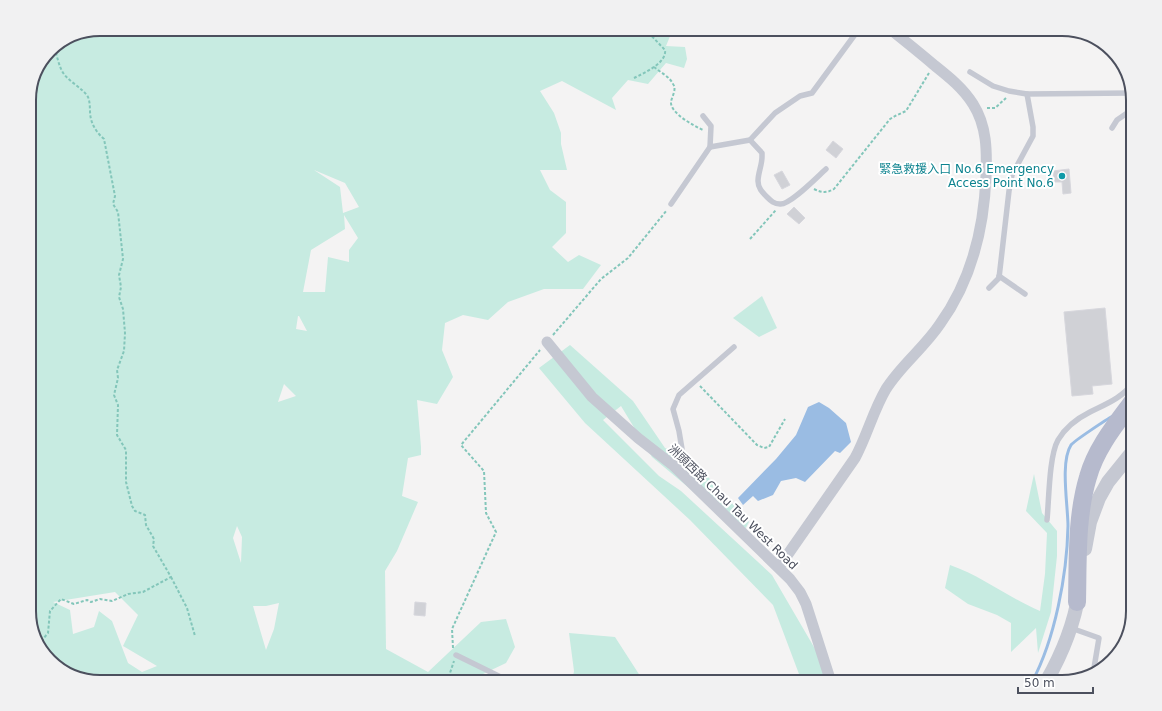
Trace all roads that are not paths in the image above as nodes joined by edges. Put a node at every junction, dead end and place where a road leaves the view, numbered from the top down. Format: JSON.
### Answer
{"nodes":[{"id":1,"x":854,"y":36,"type":"edge"},
{"id":2,"x":899,"y":36,"type":"edge"},
{"id":3,"x":970,"y":72,"type":"dead end"},
{"id":4,"x":1126,"y":93,"type":"edge"},
{"id":5,"x":1027,"y":94,"type":"junction"},
{"id":6,"x":1126,"y":114,"type":"edge"},
{"id":7,"x":703,"y":116,"type":"dead end"},
{"id":8,"x":1112,"y":128,"type":"dead end"},
{"id":9,"x":750,"y":140,"type":"junction"},
{"id":10,"x":710,"y":147,"type":"junction"},
{"id":11,"x":826,"y":169,"type":"dead end"},
{"id":12,"x":672,"y":204,"type":"road end"},
{"id":13,"x":999,"y":276,"type":"junction"},
{"id":14,"x":989,"y":288,"type":"dead end"},
{"id":15,"x":1025,"y":294,"type":"dead end"},
{"id":16,"x":547,"y":342,"type":"road end"},
{"id":17,"x":734,"y":347,"type":"dead end"},
{"id":18,"x":1126,"y":390,"type":"edge"},
{"id":19,"x":1126,"y":411,"type":"edge"},
{"id":20,"x":1126,"y":460,"type":"edge"},
{"id":21,"x":1126,"y":464,"type":"edge"},
{"id":22,"x":674,"y":466,"type":"junction"},
{"id":23,"x":1119,"y":470,"type":"junction"},
{"id":24,"x":1047,"y":520,"type":"dead end"},
{"id":25,"x":779,"y":567,"type":"junction"},
{"id":26,"x":1078,"y":602,"type":"junction"},
{"id":27,"x":1071,"y":628,"type":"junction"},
{"id":28,"x":456,"y":655,"type":"road end"},
{"id":29,"x":1094,"y":666,"type":"edge"},
{"id":30,"x":497,"y":675,"type":"edge"},
{"id":31,"x":829,"y":675,"type":"edge"},
{"id":32,"x":1050,"y":675,"type":"edge"}],
"edges":[{"from":1,"to":9,"type":"lane"},
{"from":2,"to":25,"type":"street"},
{"from":3,"to":5,"type":"lane"},
{"from":4,"to":5,"type":"lane"},
{"from":5,"to":13,"type":"lane"},
{"from":6,"to":8,"type":"lane"},
{"from":7,"to":10,"type":"lane"},
{"from":9,"to":10,"type":"lane"},
{"from":9,"to":11,"type":"lane"},
{"from":10,"to":12,"type":"lane"},
{"from":13,"to":14,"type":"lane"},
{"from":13,"to":15,"type":"lane"},
{"from":16,"to":22,"type":"street","name":"洲頭西路 Chau Tau West Road"},
{"from":17,"to":22,"type":"lane"},
{"from":18,"to":24,"type":"lane"},
{"from":19,"to":26,"type":"main road"},
{"from":20,"to":23,"type":"street"},
{"from":21,"to":23,"type":"street"},
{"from":22,"to":25,"type":"street","name":"洲頭西路 Chau Tau West Road"},
{"from":23,"to":26,"type":"street"},
{"from":25,"to":31,"type":"street","name":"洲頭西路 Chau Tau West Road"},
{"from":26,"to":27,"type":"street"},
{"from":27,"to":29,"type":"lane"},
{"from":27,"to":32,"type":"street"},
{"from":28,"to":30,"type":"lane"}]}
